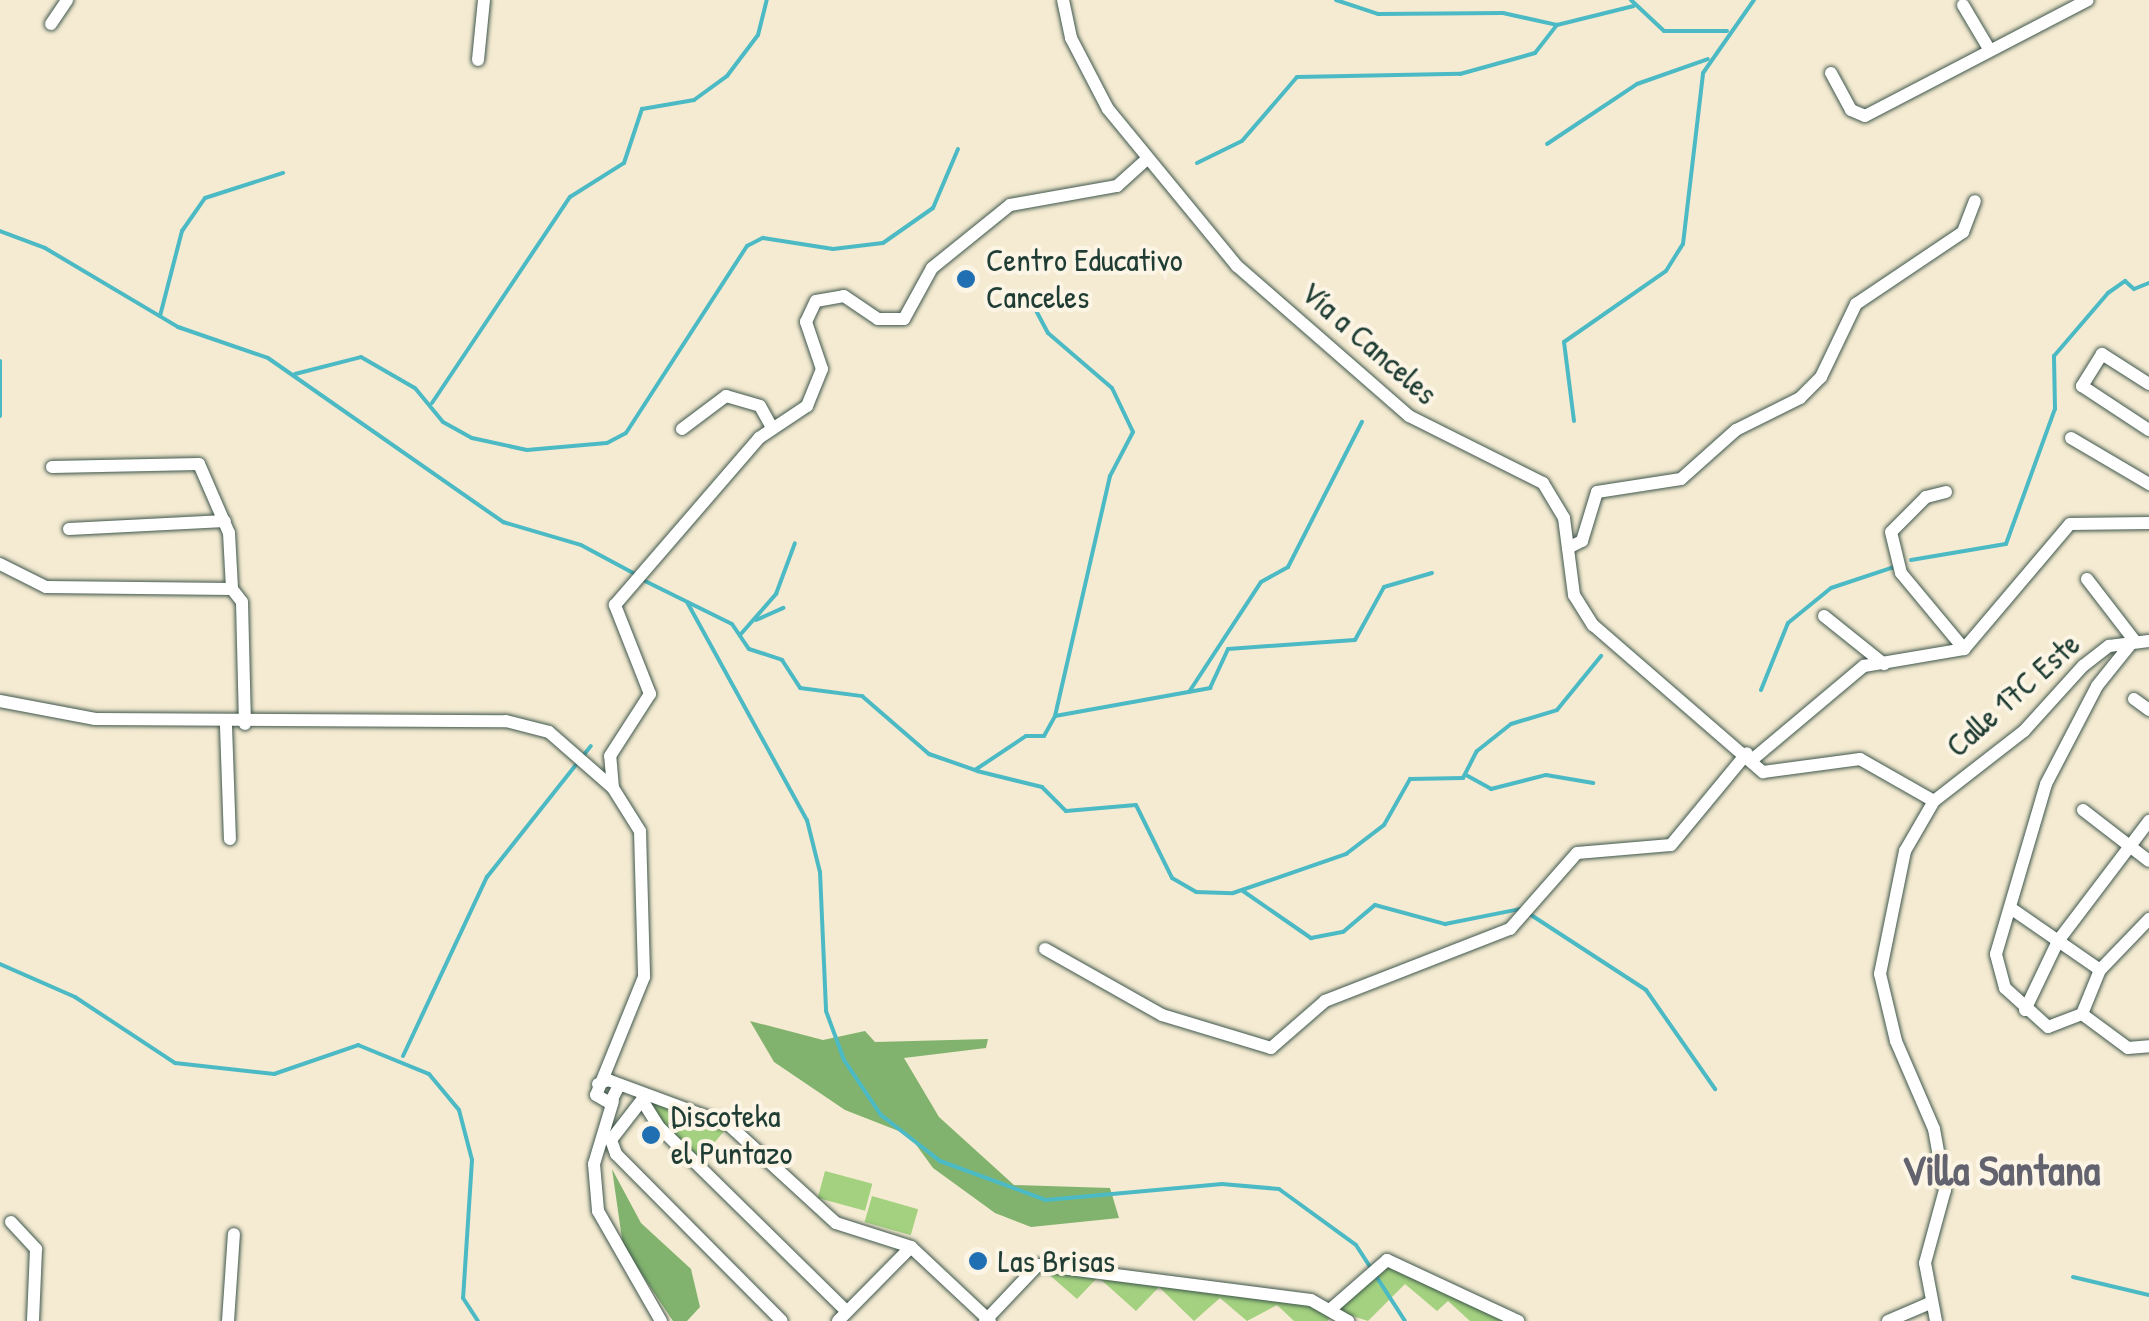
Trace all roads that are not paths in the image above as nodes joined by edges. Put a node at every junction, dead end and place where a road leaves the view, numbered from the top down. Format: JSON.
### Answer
{"nodes":[{"id":1,"x":67,"y":0,"type":"edge"},
{"id":2,"x":484,"y":0,"type":"edge"},
{"id":3,"x":1063,"y":0,"type":"edge"},
{"id":4,"x":2088,"y":0,"type":"edge"},
{"id":5,"x":1963,"y":4,"type":"dead end"},
{"id":6,"x":52,"y":24,"type":"dead end"},
{"id":7,"x":1989,"y":49,"type":"junction"},
{"id":8,"x":478,"y":60,"type":"dead end"},
{"id":9,"x":1831,"y":73,"type":"dead end"},
{"id":10,"x":1146,"y":160,"type":"junction"},
{"id":11,"x":1976,"y":202,"type":"dead end"},
{"id":12,"x":2149,"y":384,"type":"edge"},
{"id":13,"x":772,"y":426,"type":"junction"},
{"id":14,"x":682,"y":429,"type":"dead end"},
{"id":15,"x":2149,"y":430,"type":"edge"},
{"id":16,"x":2071,"y":438,"type":"dead end"},
{"id":17,"x":52,"y":466,"type":"dead end"},
{"id":18,"x":2149,"y":484,"type":"edge"},
{"id":19,"x":1946,"y":492,"type":"dead end"},
{"id":20,"x":224,"y":521,"type":"junction"},
{"id":21,"x":2149,"y":523,"type":"edge"},
{"id":22,"x":68,"y":529,"type":"dead end"},
{"id":23,"x":1568,"y":548,"type":"junction"},
{"id":24,"x":0,"y":564,"type":"edge"},
{"id":25,"x":2087,"y":578,"type":"dead end"},
{"id":26,"x":232,"y":589,"type":"junction"},
{"id":27,"x":1824,"y":616,"type":"dead end"},
{"id":28,"x":2134,"y":640,"type":"junction"},
{"id":29,"x":2149,"y":641,"type":"edge"},
{"id":30,"x":1964,"y":649,"type":"junction"},
{"id":31,"x":1884,"y":664,"type":"junction"},
{"id":32,"x":2134,"y":699,"type":"dead end"},
{"id":33,"x":0,"y":702,"type":"edge"},
{"id":34,"x":2149,"y":710,"type":"edge"},
{"id":35,"x":245,"y":724,"type":"junction"},
{"id":36,"x":226,"y":726,"type":"junction"},
{"id":37,"x":1750,"y":756,"type":"junction"},
{"id":38,"x":613,"y":788,"type":"junction"},
{"id":39,"x":1934,"y":801,"type":"junction"},
{"id":40,"x":2083,"y":810,"type":"dead end"},
{"id":41,"x":2149,"y":820,"type":"edge"},
{"id":42,"x":230,"y":839,"type":"dead end"},
{"id":43,"x":2130,"y":846,"type":"junction"},
{"id":44,"x":2149,"y":861,"type":"edge"},
{"id":45,"x":2012,"y":909,"type":"junction"},
{"id":46,"x":2149,"y":919,"type":"edge"},
{"id":47,"x":2058,"y":942,"type":"junction"},
{"id":48,"x":1045,"y":949,"type":"dead end"},
{"id":49,"x":2100,"y":970,"type":"junction"},
{"id":50,"x":2025,"y":1010,"type":"junction"},
{"id":51,"x":2082,"y":1014,"type":"junction"},
{"id":52,"x":2149,"y":1046,"type":"edge"},
{"id":53,"x":608,"y":1063,"type":"junction"},
{"id":54,"x":597,"y":1090,"type":"junction"},
{"id":55,"x":616,"y":1093,"type":"junction"},
{"id":56,"x":640,"y":1099,"type":"junction"},
{"id":57,"x":600,"y":1130,"type":"junction"},
{"id":58,"x":11,"y":1222,"type":"dead end"},
{"id":59,"x":234,"y":1234,"type":"dead end"},
{"id":60,"x":911,"y":1247,"type":"junction"},
{"id":61,"x":1930,"y":1302,"type":"junction"},
{"id":62,"x":1332,"y":1308,"type":"junction"},
{"id":63,"x":842,"y":1316,"type":"edge"},
{"id":64,"x":988,"y":1320,"type":"edge"},
{"id":65,"x":34,"y":1321,"type":"edge"},
{"id":66,"x":228,"y":1321,"type":"edge"},
{"id":67,"x":661,"y":1321,"type":"edge"},
{"id":68,"x":782,"y":1321,"type":"edge"},
{"id":69,"x":1348,"y":1321,"type":"edge"},
{"id":70,"x":1518,"y":1321,"type":"edge"},
{"id":71,"x":1888,"y":1321,"type":"edge"},
{"id":72,"x":1936,"y":1321,"type":"edge"}],
"edges":[{"from":1,"to":6,"type":"street"},
{"from":2,"to":8,"type":"street"},
{"from":3,"to":10,"type":"street","name":"Vía a Canceles"},
{"from":4,"to":7,"type":"street"},
{"from":5,"to":7,"type":"street"},
{"from":7,"to":9,"type":"street"},
{"from":10,"to":13,"type":"street"},
{"from":10,"to":23,"type":"street","name":"Vía a Canceles"},
{"from":11,"to":23,"type":"street"},
{"from":12,"to":15,"type":"street"},
{"from":13,"to":14,"type":"street"},
{"from":13,"to":38,"type":"street"},
{"from":16,"to":18,"type":"street"},
{"from":17,"to":20,"type":"street"},
{"from":19,"to":30,"type":"street"},
{"from":20,"to":22,"type":"street"},
{"from":20,"to":26,"type":"street"},
{"from":21,"to":30,"type":"street"},
{"from":23,"to":37,"type":"street","name":"Vía a Canceles"},
{"from":24,"to":26,"type":"street"},
{"from":25,"to":28,"type":"street"},
{"from":26,"to":35,"type":"street"},
{"from":27,"to":31,"type":"street"},
{"from":28,"to":29,"type":"street"},
{"from":28,"to":39,"type":"street","name":"Calle 17C Este"},
{"from":28,"to":45,"type":"street"},
{"from":30,"to":31,"type":"street"},
{"from":31,"to":37,"type":"street"},
{"from":32,"to":34,"type":"street"},
{"from":33,"to":36,"type":"street"},
{"from":35,"to":36,"type":"street"},
{"from":35,"to":38,"type":"street"},
{"from":36,"to":42,"type":"street"},
{"from":37,"to":39,"type":"street"},
{"from":37,"to":48,"type":"street"},
{"from":38,"to":53,"type":"street"},
{"from":39,"to":61,"type":"street"},
{"from":40,"to":43,"type":"street"},
{"from":41,"to":43,"type":"street"},
{"from":43,"to":44,"type":"street"},
{"from":43,"to":47,"type":"street"},
{"from":45,"to":47,"type":"street"},
{"from":45,"to":50,"type":"street"},
{"from":46,"to":49,"type":"street"},
{"from":47,"to":49,"type":"street"},
{"from":47,"to":50,"type":"street"},
{"from":49,"to":51,"type":"street"},
{"from":50,"to":51,"type":"street"},
{"from":51,"to":52,"type":"street"},
{"from":53,"to":54,"type":"street"},
{"from":53,"to":55,"type":"street"},
{"from":54,"to":55,"type":"street"},
{"from":54,"to":55,"type":"street"},
{"from":54,"to":57,"type":"street"},
{"from":55,"to":56,"type":"street"},
{"from":55,"to":57,"type":"street"},
{"from":56,"to":60,"type":"street"},
{"from":56,"to":63,"type":"street"},
{"from":56,"to":68,"type":"street"},
{"from":57,"to":67,"type":"street"},
{"from":58,"to":65,"type":"street"},
{"from":59,"to":66,"type":"street"},
{"from":60,"to":63,"type":"street"},
{"from":60,"to":64,"type":"street"},
{"from":61,"to":71,"type":"street"},
{"from":61,"to":72,"type":"street"},
{"from":62,"to":64,"type":"street"},
{"from":62,"to":69,"type":"street"},
{"from":62,"to":70,"type":"street"}]}
